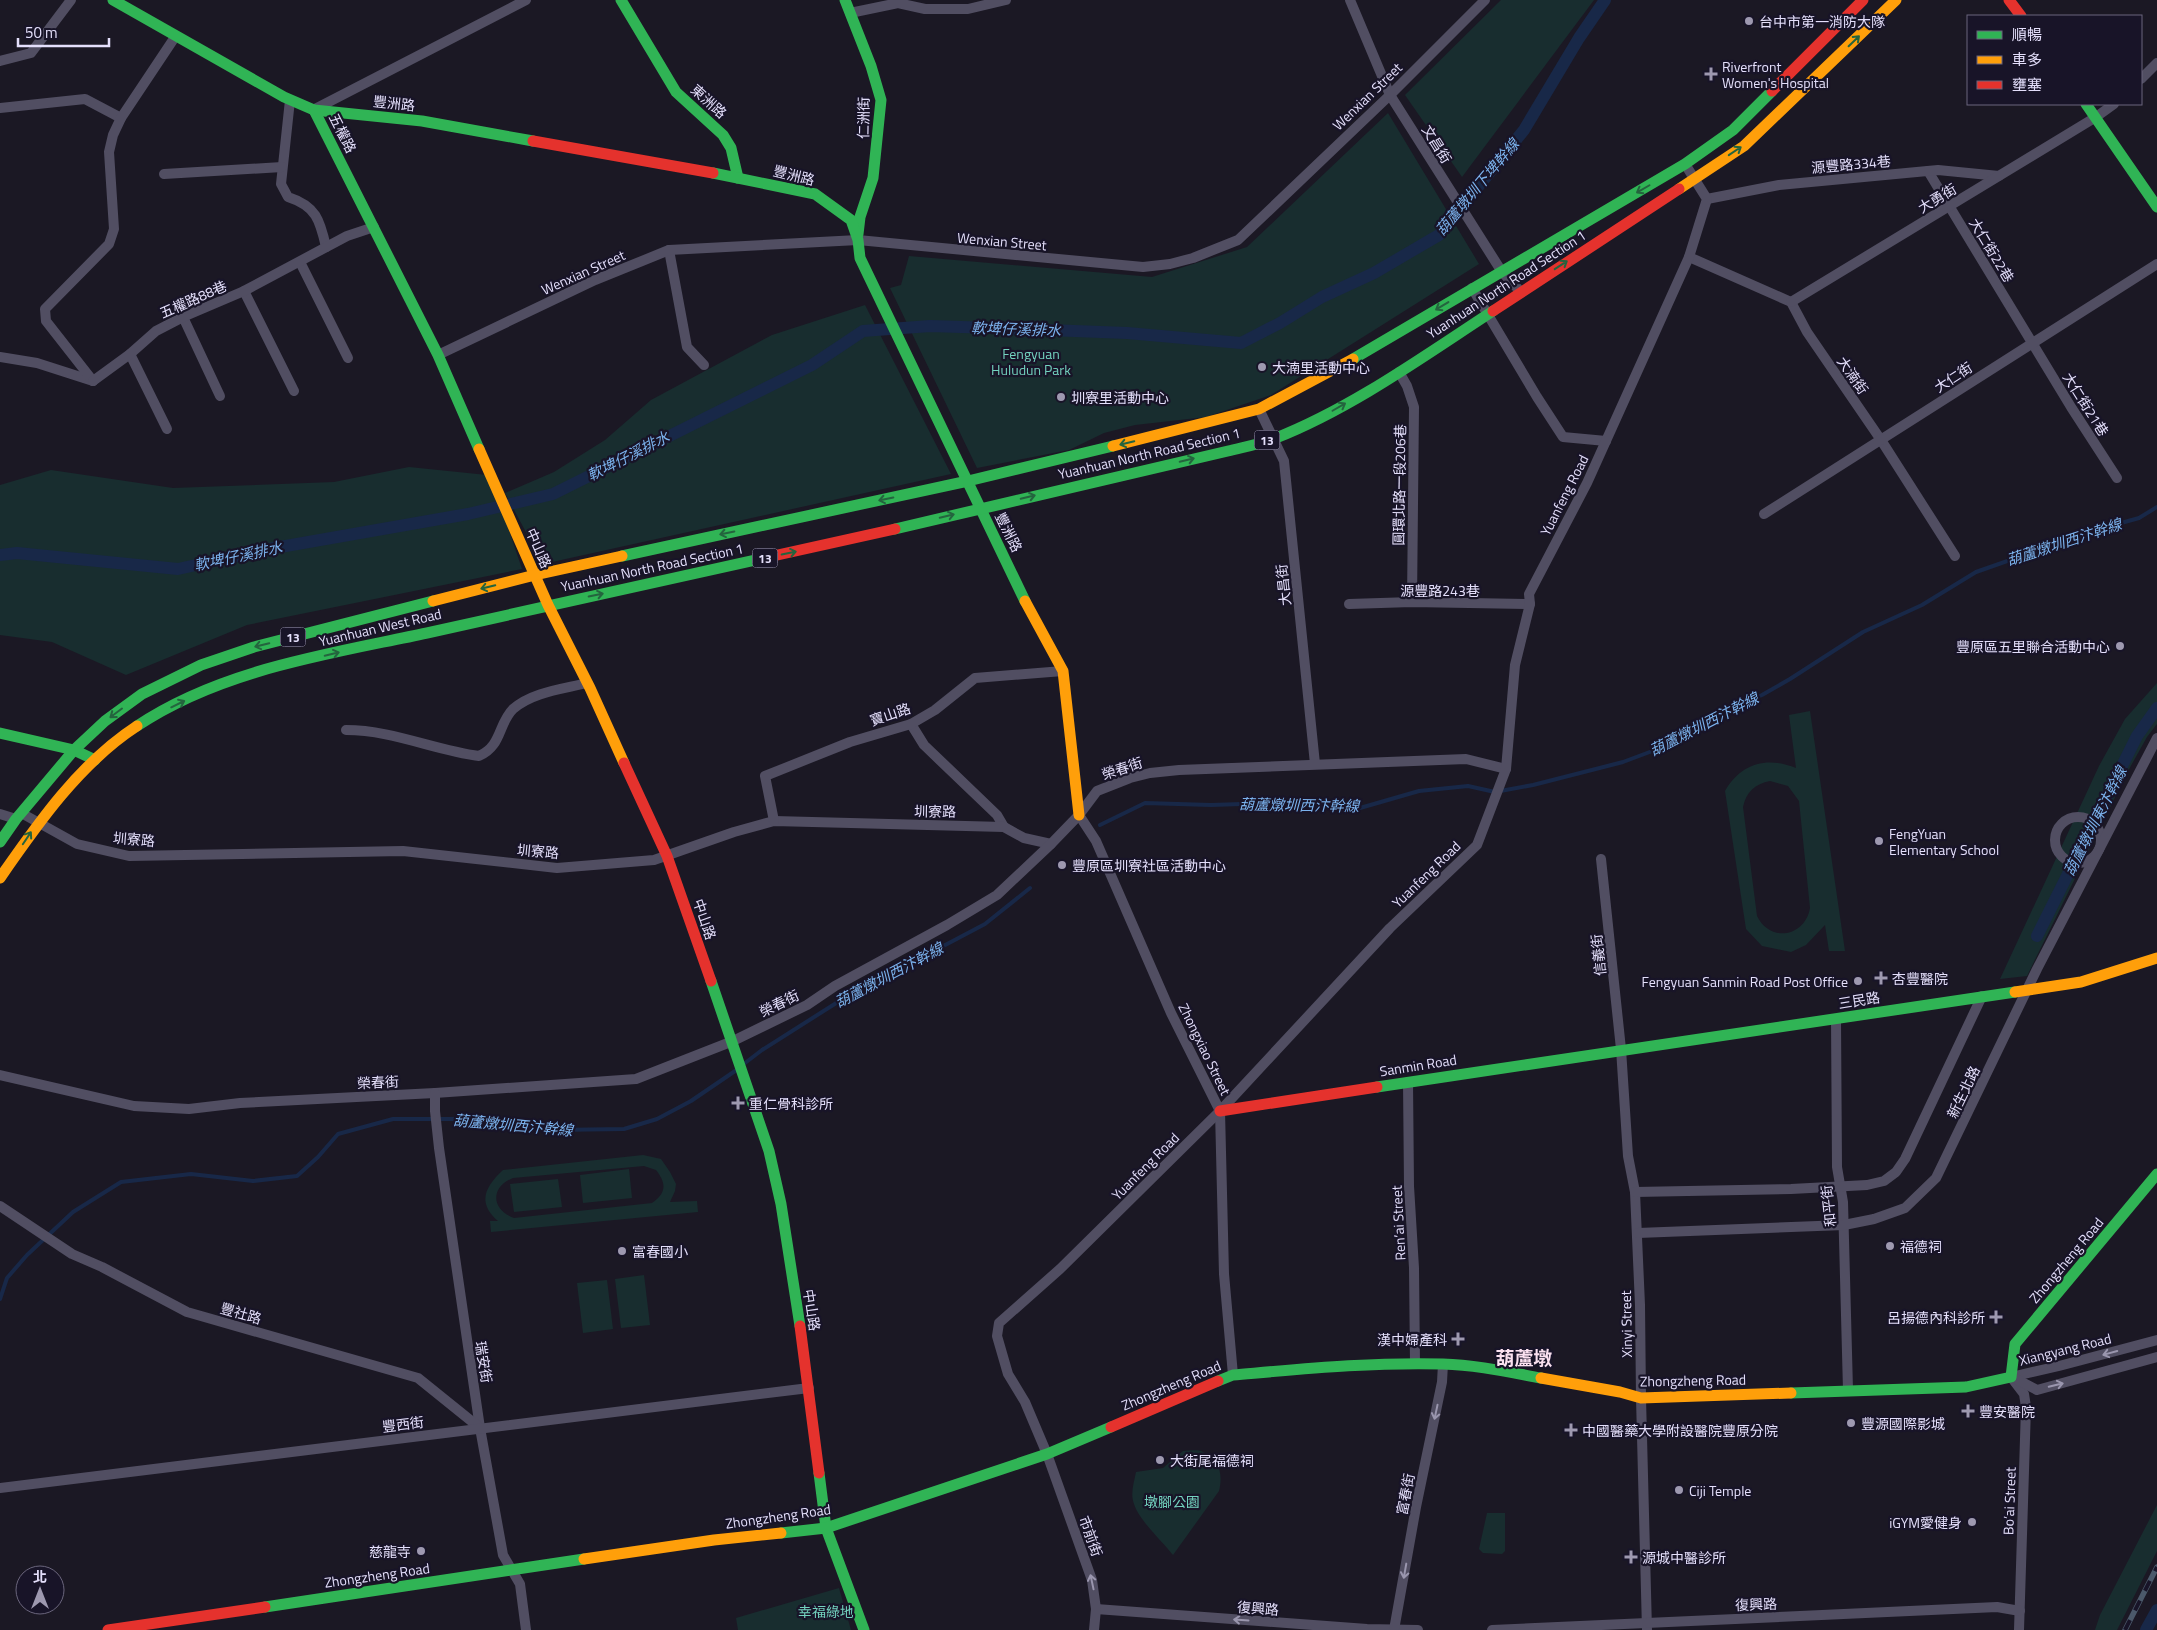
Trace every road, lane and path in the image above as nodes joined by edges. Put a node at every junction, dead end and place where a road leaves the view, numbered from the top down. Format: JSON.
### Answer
{"nodes":[{"id":1,"x":71,"y":0,"type":"edge"},
{"id":2,"x":113,"y":0,"type":"edge"},
{"id":3,"x":526,"y":0,"type":"edge"},
{"id":4,"x":621,"y":0,"type":"edge"},
{"id":5,"x":845,"y":0,"type":"edge"},
{"id":6,"x":1006,"y":0,"type":"edge"},
{"id":7,"x":1350,"y":0,"type":"edge"},
{"id":8,"x":1485,"y":0,"type":"edge"},
{"id":9,"x":1863,"y":0,"type":"edge"},
{"id":10,"x":1896,"y":0,"type":"edge"},
{"id":11,"x":2009,"y":0,"type":"edge"},
{"id":12,"x":850,"y":13,"type":"junction"},
{"id":13,"x":2020,"y":15,"type":"edge"},
{"id":14,"x":175,"y":37,"type":"junction"},
{"id":15,"x":0,"y":61,"type":"edge"},
{"id":16,"x":2157,"y":63,"type":"edge"},
{"id":17,"x":2142,"y":78,"type":"edge"},
{"id":18,"x":1390,"y":94,"type":"junction"},
{"id":19,"x":290,"y":100,"type":"junction"},
{"id":20,"x":2087,"y":105,"type":"edge"},
{"id":21,"x":2113,"y":105,"type":"edge"},
{"id":22,"x":0,"y":108,"type":"edge"},
{"id":23,"x":314,"y":110,"type":"junction"},
{"id":24,"x":2096,"y":117,"type":"junction"},
{"id":25,"x":122,"y":118,"type":"junction"},
{"id":26,"x":1685,"y":164,"type":"junction"},
{"id":27,"x":282,"y":167,"type":"junction"},
{"id":28,"x":1928,"y":171,"type":"junction"},
{"id":29,"x":164,"y":174,"type":"dead end"},
{"id":30,"x":1999,"y":176,"type":"junction"},
{"id":31,"x":738,"y":178,"type":"junction"},
{"id":32,"x":1695,"y":178,"type":"junction"},
{"id":33,"x":1707,"y":199,"type":"junction"},
{"id":34,"x":1950,"y":206,"type":"junction"},
{"id":35,"x":2157,"y":207,"type":"edge"},
{"id":36,"x":374,"y":227,"type":"junction"},
{"id":37,"x":858,"y":240,"type":"junction"},
{"id":38,"x":326,"y":247,"type":"junction"},
{"id":39,"x":669,"y":250,"type":"junction"},
{"id":40,"x":1689,"y":257,"type":"junction"},
{"id":41,"x":300,"y":262,"type":"junction"},
{"id":42,"x":2157,"y":264,"type":"edge"},
{"id":43,"x":1502,"y":272,"type":"junction"},
{"id":44,"x":1472,"y":288,"type":"junction"},
{"id":45,"x":244,"y":291,"type":"junction"},
{"id":46,"x":1520,"y":291,"type":"junction"},
{"id":47,"x":1791,"y":302,"type":"junction"},
{"id":48,"x":1488,"y":314,"type":"junction"},
{"id":49,"x":183,"y":317,"type":"junction"},
{"id":50,"x":2032,"y":343,"type":"junction"},
{"id":51,"x":130,"y":354,"type":"junction"},
{"id":52,"x":438,"y":355,"type":"junction"},
{"id":53,"x":0,"y":357,"type":"edge"},
{"id":54,"x":348,"y":358,"type":"dead end"},
{"id":55,"x":704,"y":365,"type":"dead end"},
{"id":56,"x":1399,"y":372,"type":"junction"},
{"id":57,"x":93,"y":381,"type":"junction"},
{"id":58,"x":294,"y":391,"type":"dead end"},
{"id":59,"x":220,"y":396,"type":"dead end"},
{"id":60,"x":1259,"y":409,"type":"junction"},
{"id":61,"x":167,"y":429,"type":"dead end"},
{"id":62,"x":1275,"y":438,"type":"junction"},
{"id":63,"x":1881,"y":440,"type":"junction"},
{"id":64,"x":1606,"y":441,"type":"junction"},
{"id":65,"x":2117,"y":478,"type":"dead end"},
{"id":66,"x":968,"y":481,"type":"junction"},
{"id":67,"x":981,"y":508,"type":"junction"},
{"id":68,"x":1764,"y":514,"type":"dead end"},
{"id":69,"x":1955,"y":556,"type":"dead end"},
{"id":70,"x":535,"y":575,"type":"junction"},
{"id":71,"x":1412,"y":602,"type":"junction"},
{"id":72,"x":1349,"y":604,"type":"dead end"},
{"id":73,"x":1530,"y":604,"type":"junction"},
{"id":74,"x":548,"y":605,"type":"junction"},
{"id":75,"x":1063,"y":671,"type":"junction"},
{"id":76,"x":587,"y":683,"type":"junction"},
{"id":77,"x":911,"y":724,"type":"junction"},
{"id":78,"x":346,"y":730,"type":"dead end"},
{"id":79,"x":0,"y":733,"type":"edge"},
{"id":80,"x":2157,"y":738,"type":"edge"},
{"id":81,"x":74,"y":750,"type":"junction"},
{"id":82,"x":95,"y":760,"type":"junction"},
{"id":83,"x":1315,"y":764,"type":"junction"},
{"id":84,"x":1506,"y":769,"type":"junction"},
{"id":85,"x":0,"y":814,"type":"edge"},
{"id":86,"x":1079,"y":815,"type":"junction"},
{"id":87,"x":19,"y":816,"type":"junction"},
{"id":88,"x":38,"y":822,"type":"junction"},
{"id":89,"x":774,"y":822,"type":"junction"},
{"id":90,"x":1004,"y":827,"type":"junction"},
{"id":91,"x":0,"y":842,"type":"edge"},
{"id":92,"x":1051,"y":844,"type":"junction"},
{"id":93,"x":2098,"y":852,"type":"junction"},
{"id":94,"x":667,"y":856,"type":"junction"},
{"id":95,"x":1601,"y":859,"type":"dead end"},
{"id":96,"x":0,"y":878,"type":"edge"},
{"id":97,"x":2157,"y":958,"type":"edge"},
{"id":98,"x":2028,"y":989,"type":"junction"},
{"id":99,"x":1982,"y":996,"type":"junction"},
{"id":100,"x":1836,"y":1019,"type":"junction"},
{"id":101,"x":733,"y":1041,"type":"junction"},
{"id":102,"x":1621,"y":1049,"type":"junction"},
{"id":103,"x":0,"y":1075,"type":"edge"},
{"id":104,"x":1408,"y":1082,"type":"junction"},
{"id":105,"x":435,"y":1093,"type":"junction"},
{"id":106,"x":1220,"y":1111,"type":"junction"},
{"id":107,"x":2157,"y":1174,"type":"edge"},
{"id":108,"x":1840,"y":1187,"type":"junction"},
{"id":109,"x":1636,"y":1192,"type":"junction"},
{"id":110,"x":0,"y":1206,"type":"edge"},
{"id":111,"x":1844,"y":1225,"type":"junction"},
{"id":112,"x":1638,"y":1233,"type":"junction"},
{"id":113,"x":2157,"y":1340,"type":"edge"},
{"id":114,"x":2157,"y":1357,"type":"edge"},
{"id":115,"x":1415,"y":1363,"type":"junction"},
{"id":116,"x":1443,"y":1364,"type":"junction"},
{"id":117,"x":1233,"y":1375,"type":"junction"},
{"id":118,"x":2011,"y":1377,"type":"junction"},
{"id":119,"x":809,"y":1388,"type":"junction"},
{"id":120,"x":1848,"y":1390,"type":"junction"},
{"id":121,"x":1641,"y":1398,"type":"junction"},
{"id":122,"x":480,"y":1428,"type":"junction"},
{"id":123,"x":1047,"y":1454,"type":"junction"},
{"id":124,"x":0,"y":1488,"type":"edge"},
{"id":125,"x":826,"y":1528,"type":"junction"},
{"id":126,"x":511,"y":1570,"type":"junction"},
{"id":127,"x":1096,"y":1609,"type":"junction"},
{"id":128,"x":2020,"y":1611,"type":"junction"},
{"id":129,"x":1647,"y":1626,"type":"edge"},
{"id":130,"x":145,"y":1627,"type":"edge"},
{"id":131,"x":1394,"y":1629,"type":"edge"},
{"id":132,"x":108,"y":1630,"type":"edge"},
{"id":133,"x":526,"y":1630,"type":"edge"},
{"id":134,"x":864,"y":1630,"type":"edge"},
{"id":135,"x":1094,"y":1630,"type":"edge"},
{"id":136,"x":1418,"y":1630,"type":"edge"},
{"id":137,"x":1492,"y":1630,"type":"edge"},
{"id":138,"x":2019,"y":1630,"type":"edge"}],
"edges":[{"from":1,"to":15,"type":"street"},
{"from":2,"to":14,"type":"street","name":"豐洲路"},
{"from":3,"to":23,"type":"street","name":"五權路"},
{"from":4,"to":31,"type":"street","name":"東洲路"},
{"from":5,"to":12,"type":"street","name":"仁洲街"},
{"from":6,"to":12,"type":"street"},
{"from":7,"to":18,"type":"street","name":"文昌街"},
{"from":8,"to":18,"type":"street","name":"Wenxian Street"},
{"from":9,"to":26,"type":"street","name":"Yuanhuan North Road Section 1","number":"13"},
{"from":32,"to":10,"type":"street","name":"Yuanhuan North Road Section 1","number":"13","one_way":true},
{"from":11,"to":13,"type":"street"},
{"from":12,"to":37,"type":"street","name":"仁洲街"},
{"from":14,"to":19,"type":"street","name":"豐洲路"},
{"from":14,"to":25,"type":"street"},
{"from":16,"to":17,"type":"street"},
{"from":18,"to":37,"type":"street","name":"Wenxian Street"},
{"from":18,"to":43,"type":"street","name":"文昌街"},
{"from":19,"to":23,"type":"street","name":"豐洲路"},
{"from":19,"to":27,"type":"street"},
{"from":20,"to":24,"type":"street"},
{"from":21,"to":24,"type":"street","name":"大勇街"},
{"from":22,"to":25,"type":"street"},
{"from":23,"to":31,"type":"street","name":"豐洲路"},
{"from":23,"to":36,"type":"street","name":"五權路"},
{"from":24,"to":30,"type":"street","name":"大勇街"},
{"from":24,"to":35,"type":"street"},
{"from":25,"to":57,"type":"street"},
{"from":26,"to":32,"type":"street"},
{"from":26,"to":43,"type":"street","name":"Yuanhuan North Road Section 1","number":"13","one_way":true},
{"from":27,"to":29,"type":"street"},
{"from":27,"to":38,"type":"street"},
{"from":28,"to":30,"type":"street","name":"源豐路334巷"},
{"from":28,"to":33,"type":"street","name":"源豐路334巷"},
{"from":28,"to":34,"type":"street","name":"大仁街22巷"},
{"from":30,"to":34,"type":"street","name":"大勇街"},
{"from":31,"to":37,"type":"street","name":"豐洲路"},
{"from":32,"to":33,"type":"street"},
{"from":46,"to":32,"type":"street","name":"Yuanhuan North Road Section 1","number":"13","one_way":true},
{"from":33,"to":40,"type":"street","name":"Yuanfeng Road"},
{"from":34,"to":47,"type":"street","name":"大勇街"},
{"from":34,"to":50,"type":"street","name":"大仁街22巷"},
{"from":36,"to":38,"type":"street","name":"五權路88巷"},
{"from":36,"to":52,"type":"street","name":"五權路"},
{"from":37,"to":39,"type":"street","name":"Wenxian Street"},
{"from":37,"to":66,"type":"street","name":"豐洲路"},
{"from":38,"to":41,"type":"street","name":"五權路88巷"},
{"from":39,"to":52,"type":"street","name":"Wenxian Street"},
{"from":39,"to":55,"type":"street"},
{"from":40,"to":47,"type":"street"},
{"from":40,"to":64,"type":"street","name":"Yuanfeng Road"},
{"from":41,"to":45,"type":"street","name":"五權路88巷"},
{"from":41,"to":54,"type":"street"},
{"from":42,"to":50,"type":"street","name":"大仁街"},
{"from":43,"to":44,"type":"street","name":"Yuanhuan North Road Section 1","number":"13"},
{"from":43,"to":46,"type":"street","name":"文昌街"},
{"from":44,"to":48,"type":"street"},
{"from":44,"to":60,"type":"street","name":"Yuanhuan North Road Section 1","number":"13","one_way":true},
{"from":45,"to":49,"type":"street","name":"五權路88巷"},
{"from":45,"to":58,"type":"street"},
{"from":46,"to":48,"type":"street","name":"Yuanhuan North Road Section 1","number":"13"},
{"from":47,"to":63,"type":"street","name":"大湳街"},
{"from":48,"to":56,"type":"street","name":"Yuanhuan North Road Section 1","number":"13"},
{"from":48,"to":64,"type":"street"},
{"from":49,"to":51,"type":"street","name":"五權路88巷"},
{"from":49,"to":59,"type":"street"},
{"from":50,"to":63,"type":"street","name":"大仁街"},
{"from":50,"to":65,"type":"street","name":"大仁街21巷"},
{"from":51,"to":57,"type":"street","name":"五權路88巷"},
{"from":51,"to":61,"type":"street"},
{"from":52,"to":70,"type":"street","name":"中山路"},
{"from":53,"to":57,"type":"street"},
{"from":62,"to":56,"type":"street","name":"Yuanhuan North Road Section 1","number":"13","one_way":true},
{"from":56,"to":71,"type":"street","name":"圓環北路一段206巷"},
{"from":60,"to":62,"type":"street","name":"大昌街"},
{"from":60,"to":66,"type":"street","name":"Yuanhuan North Road Section 1","number":"13","one_way":true},
{"from":67,"to":62,"type":"street","name":"Yuanhuan North Road Section 1","number":"13","one_way":true},
{"from":62,"to":83,"type":"street","name":"大昌街"},
{"from":63,"to":68,"type":"street","name":"大仁街"},
{"from":63,"to":69,"type":"street","name":"大湳街"},
{"from":64,"to":73,"type":"street","name":"Yuanfeng Road"},
{"from":66,"to":67,"type":"street","name":"豐洲路"},
{"from":66,"to":70,"type":"street","name":"Yuanhuan North Road Section 1","number":"13","one_way":true},
{"from":74,"to":67,"type":"street","name":"Yuanhuan North Road Section 1","number":"13","one_way":true},
{"from":67,"to":75,"type":"street","name":"豐洲路"},
{"from":70,"to":74,"type":"street","name":"中山路"},
{"from":70,"to":81,"type":"street","name":"Yuanhuan West Road","number":"13","one_way":true},
{"from":71,"to":72,"type":"street","name":"源豐路243巷"},
{"from":71,"to":73,"type":"street","name":"源豐路243巷"},
{"from":73,"to":84,"type":"street","name":"Yuanfeng Road"},
{"from":74,"to":76,"type":"street","name":"中山路"},
{"from":82,"to":74,"type":"street","name":"Yuanhuan West Road","number":"13","one_way":true},
{"from":75,"to":77,"type":"street","name":"寶山路"},
{"from":75,"to":86,"type":"street","name":"豐洲路"},
{"from":76,"to":78,"type":"street"},
{"from":76,"to":94,"type":"street","name":"中山路"},
{"from":77,"to":89,"type":"street","name":"寶山路"},
{"from":77,"to":90,"type":"street"},
{"from":79,"to":81,"type":"street"},
{"from":80,"to":93,"type":"street","name":"新生北路"},
{"from":81,"to":82,"type":"street"},
{"from":81,"to":87,"type":"street","name":"Yuanhuan West Road","number":"13"},
{"from":82,"to":88,"type":"street","name":"Yuanhuan West Road","number":"13"},
{"from":83,"to":84,"type":"street","name":"榮春街"},
{"from":83,"to":86,"type":"street","name":"榮春街"},
{"from":84,"to":106,"type":"street","name":"Yuanfeng Road"},
{"from":85,"to":87,"type":"street","name":"圳寮路"},
{"from":86,"to":92,"type":"street","name":"榮春街"},
{"from":86,"to":106,"type":"street","name":"Zhongxiao Street"},
{"from":87,"to":88,"type":"street","name":"圳寮路"},
{"from":87,"to":91,"type":"street","name":"Yuanhuan West Road","number":"13"},
{"from":88,"to":94,"type":"street","name":"圳寮路"},
{"from":96,"to":88,"type":"street","name":"Yuanhuan West Road","number":"13","one_way":true},
{"from":89,"to":90,"type":"street","name":"圳寮路"},
{"from":89,"to":94,"type":"street","name":"圳寮路"},
{"from":90,"to":92,"type":"street","name":"圳寮路"},
{"from":92,"to":101,"type":"street","name":"榮春街"},
{"from":93,"to":93,"type":"street"},
{"from":93,"to":98,"type":"street","name":"新生北路"},
{"from":94,"to":101,"type":"street","name":"中山路"},
{"from":95,"to":102,"type":"street","name":"信義街"},
{"from":97,"to":98,"type":"street","name":"三民路"},
{"from":98,"to":99,"type":"street","name":"三民路"},
{"from":98,"to":111,"type":"street","name":"新生北路"},
{"from":99,"to":100,"type":"street","name":"三民路"},
{"from":99,"to":108,"type":"street","name":"新生北路"},
{"from":100,"to":102,"type":"street","name":"三民路"},
{"from":100,"to":108,"type":"street","name":"和平街"},
{"from":101,"to":105,"type":"street","name":"榮春街"},
{"from":101,"to":119,"type":"street","name":"中山路"},
{"from":102,"to":104,"type":"street","name":"Sanmin Road"},
{"from":102,"to":109,"type":"street","name":"Xinyi Street"},
{"from":103,"to":105,"type":"street","name":"榮春街"},
{"from":104,"to":106,"type":"street","name":"Sanmin Road"},
{"from":104,"to":115,"type":"street","name":"Ren’ai Street"},
{"from":105,"to":122,"type":"street","name":"瑞安街"},
{"from":106,"to":117,"type":"street","name":"Zhongxiao Street"},
{"from":106,"to":123,"type":"street","name":"Yuanfeng Road"},
{"from":107,"to":118,"type":"street","name":"Zhongzheng Road"},
{"from":108,"to":109,"type":"street","name":"新生北路"},
{"from":108,"to":111,"type":"street","name":"和平街"},
{"from":109,"to":112,"type":"street","name":"Xinyi Street"},
{"from":110,"to":122,"type":"street","name":"豐社路"},
{"from":111,"to":112,"type":"street","name":"新生北路"},
{"from":111,"to":120,"type":"street","name":"和平街"},
{"from":112,"to":121,"type":"street","name":"Xinyi Street"},
{"from":113,"to":118,"type":"street","name":"Xiangyang Road","one_way":true},
{"from":118,"to":114,"type":"street","name":"Xiangyang Road","one_way":true},
{"from":115,"to":116,"type":"street","name":"Zhongzheng Road"},
{"from":115,"to":117,"type":"street","name":"Zhongzheng Road"},
{"from":116,"to":121,"type":"street","name":"Zhongzheng Road"},
{"from":116,"to":131,"type":"street","name":"富春街","one_way":true},
{"from":117,"to":123,"type":"street","name":"Zhongzheng Road"},
{"from":118,"to":120,"type":"street","name":"Zhongzheng Road"},
{"from":118,"to":128,"type":"street","name":"Bo’ai Street"},
{"from":119,"to":122,"type":"street","name":"豐西街"},
{"from":119,"to":125,"type":"street","name":"中山路"},
{"from":120,"to":121,"type":"street","name":"Zhongzheng Road"},
{"from":121,"to":129,"type":"street","name":"Xinyi Street"},
{"from":122,"to":124,"type":"street","name":"豐西街"},
{"from":122,"to":126,"type":"street","name":"瑞安街"},
{"from":123,"to":125,"type":"street","name":"Zhongzheng Road"},
{"from":127,"to":123,"type":"street","name":"市前街","one_way":true},
{"from":125,"to":126,"type":"street","name":"Zhongzheng Road"},
{"from":125,"to":134,"type":"street","name":"中山路"},
{"from":126,"to":130,"type":"street","name":"Zhongzheng Road"},
{"from":126,"to":133,"type":"street","name":"瑞安街"},
{"from":131,"to":127,"type":"street","name":"復興路","one_way":true},
{"from":127,"to":135,"type":"street","name":"市前街"},
{"from":128,"to":129,"type":"street","name":"復興路"},
{"from":128,"to":138,"type":"street","name":"Bo’ai Street"},
{"from":129,"to":137,"type":"street","name":"復興路"},
{"from":130,"to":132,"type":"street","name":"Zhongzheng Road"},
{"from":131,"to":136,"type":"street","name":"復興路"}]}
